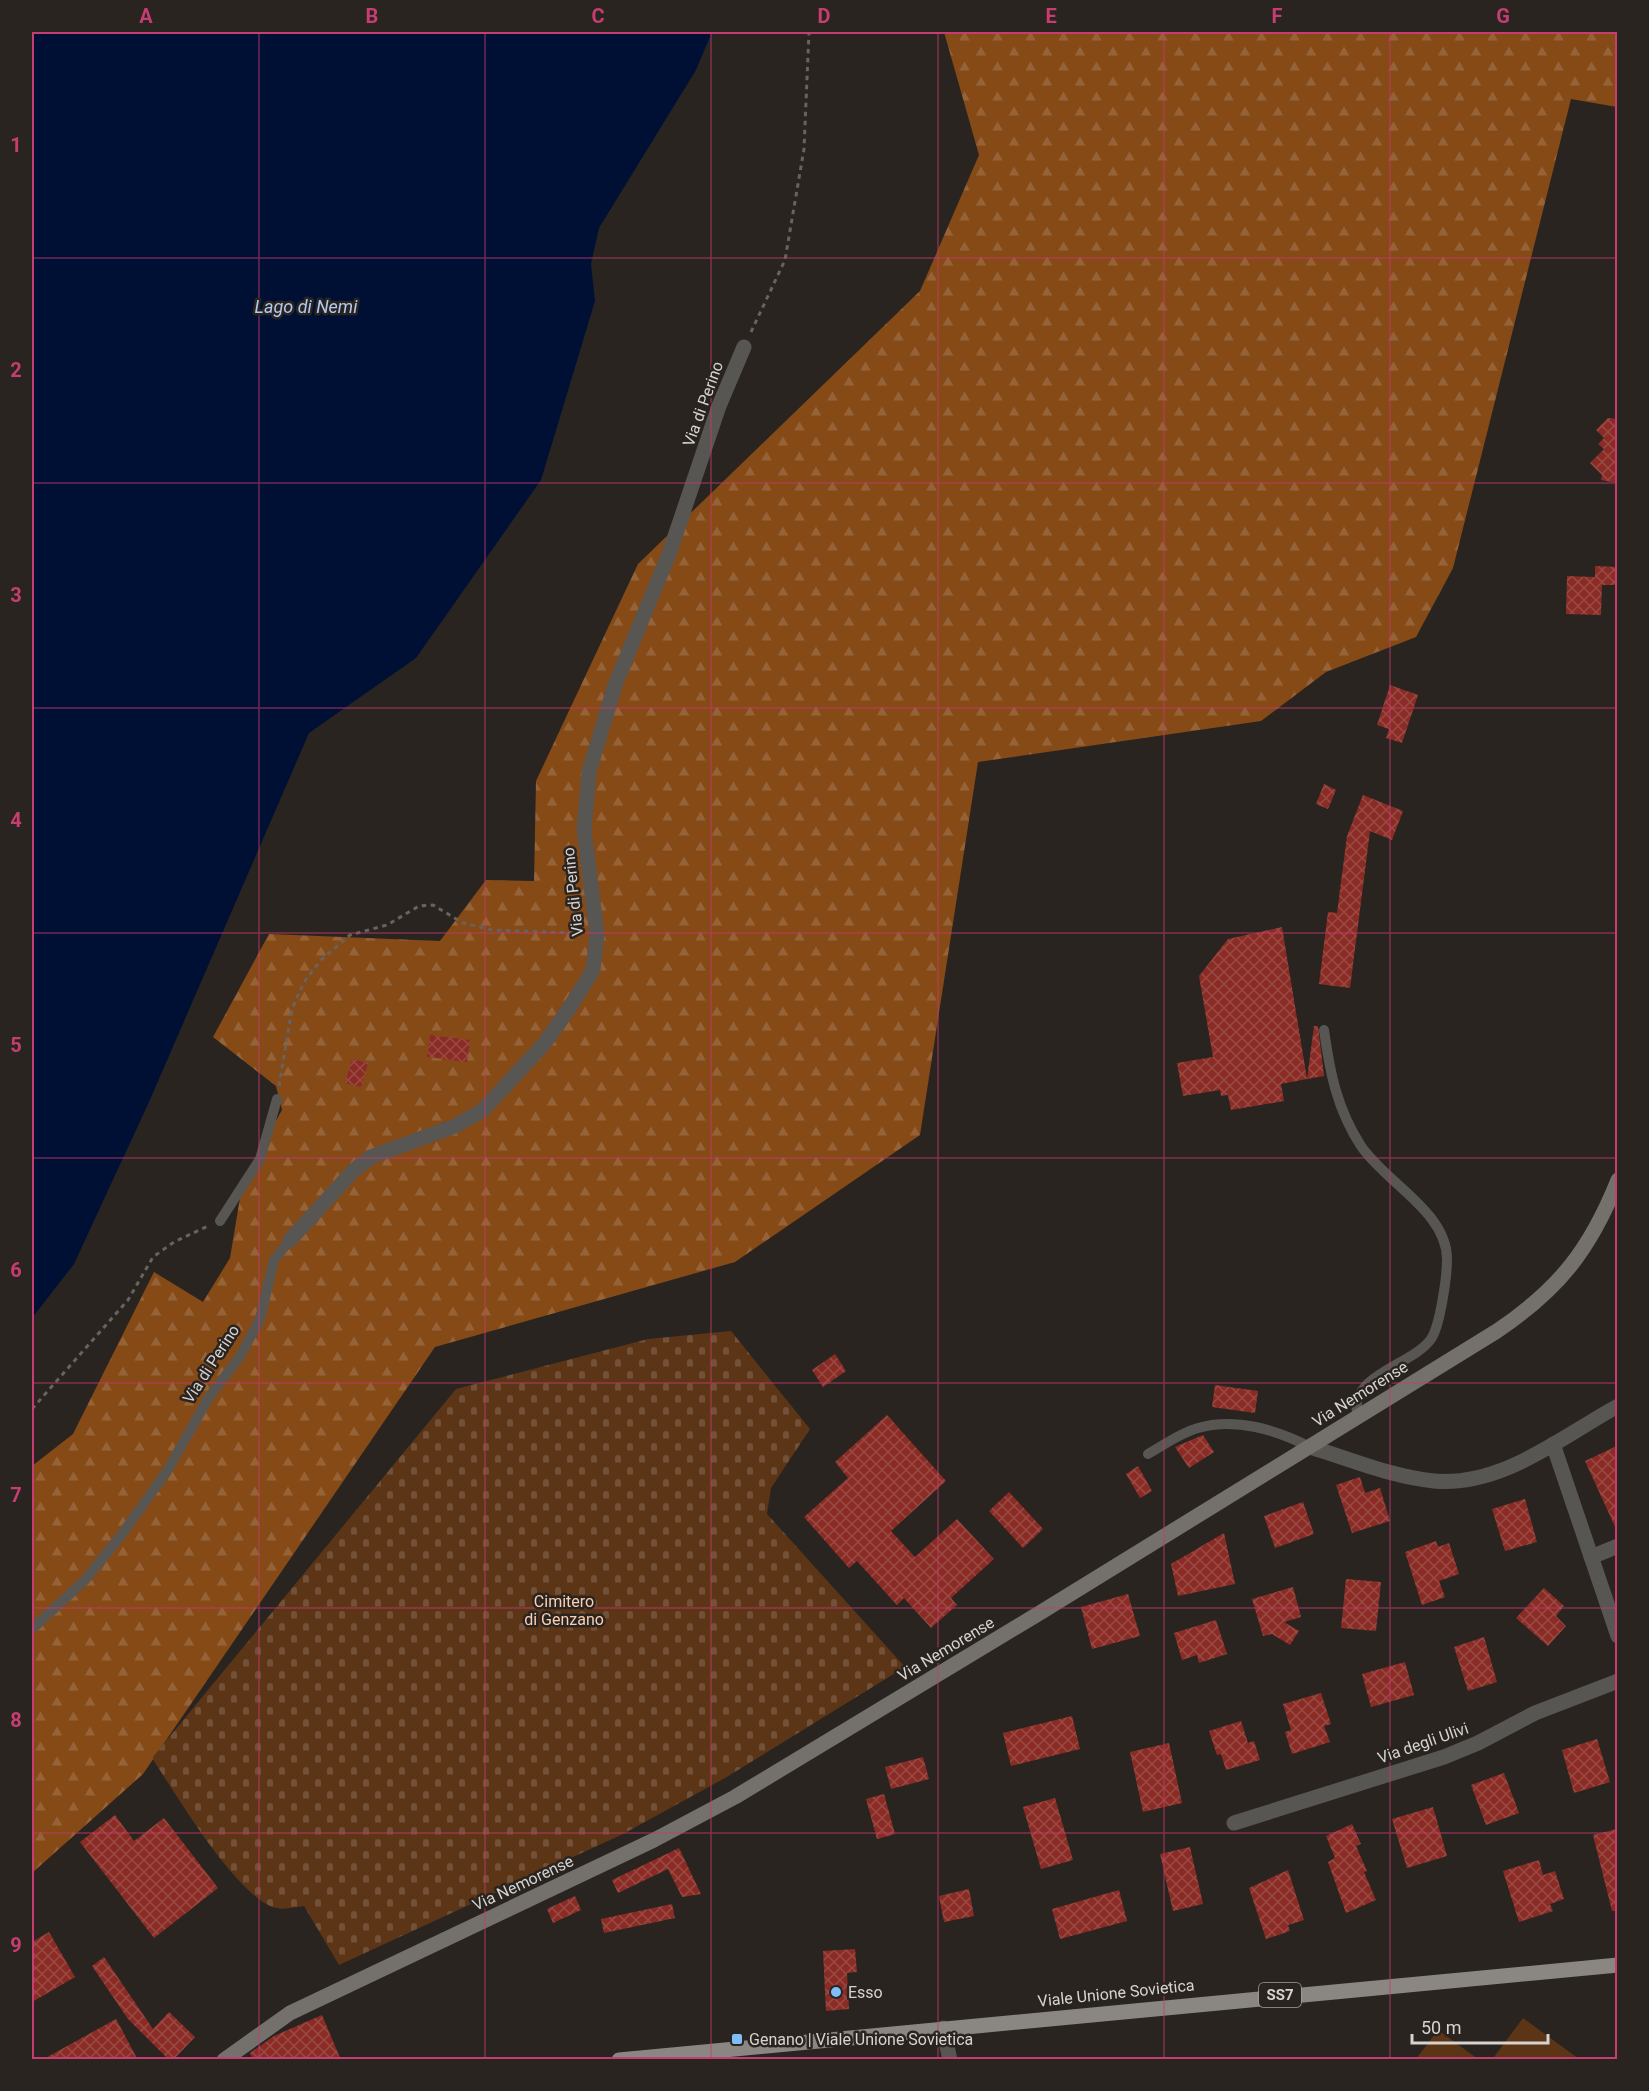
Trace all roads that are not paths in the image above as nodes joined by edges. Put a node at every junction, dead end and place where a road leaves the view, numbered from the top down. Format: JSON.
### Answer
{"nodes":[{"id":1,"x":744,"y":347,"type":"road end"},
{"id":2,"x":1324,"y":1030,"type":"dead end"},
{"id":3,"x":277,"y":1099,"type":"road end"},
{"id":4,"x":1617,"y":1180,"type":"edge"},
{"id":5,"x":220,"y":1221,"type":"road end"},
{"id":6,"x":290,"y":1240,"type":"joint"},
{"id":7,"x":1617,"y":1406,"type":"edge"},
{"id":8,"x":1358,"y":1417,"type":"junction"},
{"id":9,"x":1553,"y":1444,"type":"junction"},
{"id":10,"x":1310,"y":1447,"type":"junction"},
{"id":11,"x":1148,"y":1454,"type":"dead end"},
{"id":12,"x":1617,"y":1546,"type":"edge"},
{"id":13,"x":1591,"y":1557,"type":"junction"},
{"id":14,"x":32,"y":1629,"type":"edge"},
{"id":15,"x":1617,"y":1636,"type":"edge"},
{"id":16,"x":1617,"y":1681,"type":"edge"},
{"id":17,"x":1234,"y":1823,"type":"dead end"},
{"id":18,"x":1617,"y":1965,"type":"edge"},
{"id":19,"x":943,"y":2028,"type":"junction"},
{"id":20,"x":224,"y":2060,"type":"edge"},
{"id":21,"x":619,"y":2060,"type":"edge"},
{"id":22,"x":950,"y":2060,"type":"edge"}],
"edges":[{"from":1,"to":6,"type":"street","name":"Via di Perino"},
{"from":2,"to":8,"type":"lane"},
{"from":3,"to":5,"type":"lane"},
{"from":4,"to":8,"type":"main road","name":"Via Nemorense"},
{"from":6,"to":14,"type":"lane","name":"Via di Perino"},
{"from":7,"to":9,"type":"street"},
{"from":8,"to":10,"type":"main road","name":"Via Nemorense"},
{"from":9,"to":10,"type":"street"},
{"from":9,"to":13,"type":"street"},
{"from":10,"to":11,"type":"lane"},
{"from":10,"to":20,"type":"main road","name":"Via Nemorense"},
{"from":12,"to":13,"type":"street"},
{"from":13,"to":15,"type":"street"},
{"from":16,"to":17,"type":"street","name":"Via degli Ulivi"},
{"from":18,"to":19,"type":"main road","name":"Viale Unione Sovietica","number":"SS7"},
{"from":19,"to":21,"type":"main road","name":"Viale Unione Sovietica","number":"SS7"},
{"from":19,"to":22,"type":"street"}]}
